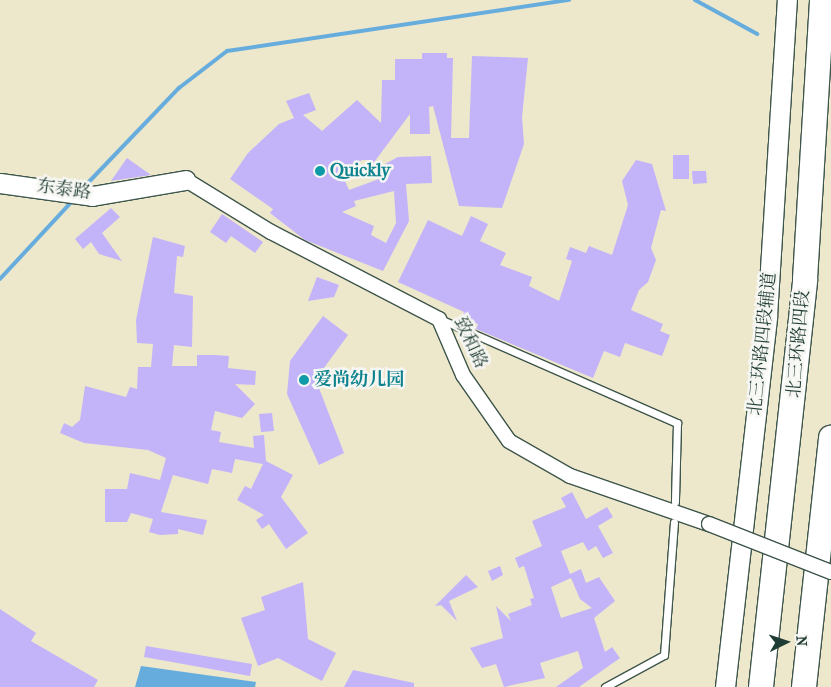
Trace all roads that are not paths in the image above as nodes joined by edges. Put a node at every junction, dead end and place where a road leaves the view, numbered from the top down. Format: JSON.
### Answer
{"nodes":[{"id":1,"x":787,"y":0,"type":"edge"},
{"id":2,"x":822,"y":0,"type":"edge"},
{"id":3,"x":186,"y":180,"type":"joint"},
{"id":4,"x":0,"y":183,"type":"edge"},
{"id":5,"x":439,"y":319,"type":"junction"},
{"id":6,"x":831,"y":438,"type":"edge"},
{"id":7,"x":674,"y":502,"type":"dead end"},
{"id":8,"x":674,"y":522,"type":"dead end"},
{"id":9,"x":831,"y":572,"type":"edge"},
{"id":10,"x":604,"y":687,"type":"edge"},
{"id":11,"x":725,"y":687,"type":"edge"},
{"id":12,"x":761,"y":687,"type":"edge"},
{"id":13,"x":804,"y":687,"type":"edge"}],
"edges":[{"from":1,"to":11,"type":"main road","name":"北三环路四段辅道"},
{"from":2,"to":12,"type":"highway","name":"北三环路四段"},
{"from":3,"to":4,"type":"main road","name":"东泰路"},
{"from":3,"to":5,"type":"street","name":"致和路"},
{"from":5,"to":7,"type":"lane"},
{"from":5,"to":9,"type":"street","name":"致和路","bridge":true},
{"from":6,"to":13,"type":"highway"},
{"from":8,"to":10,"type":"lane"}]}
